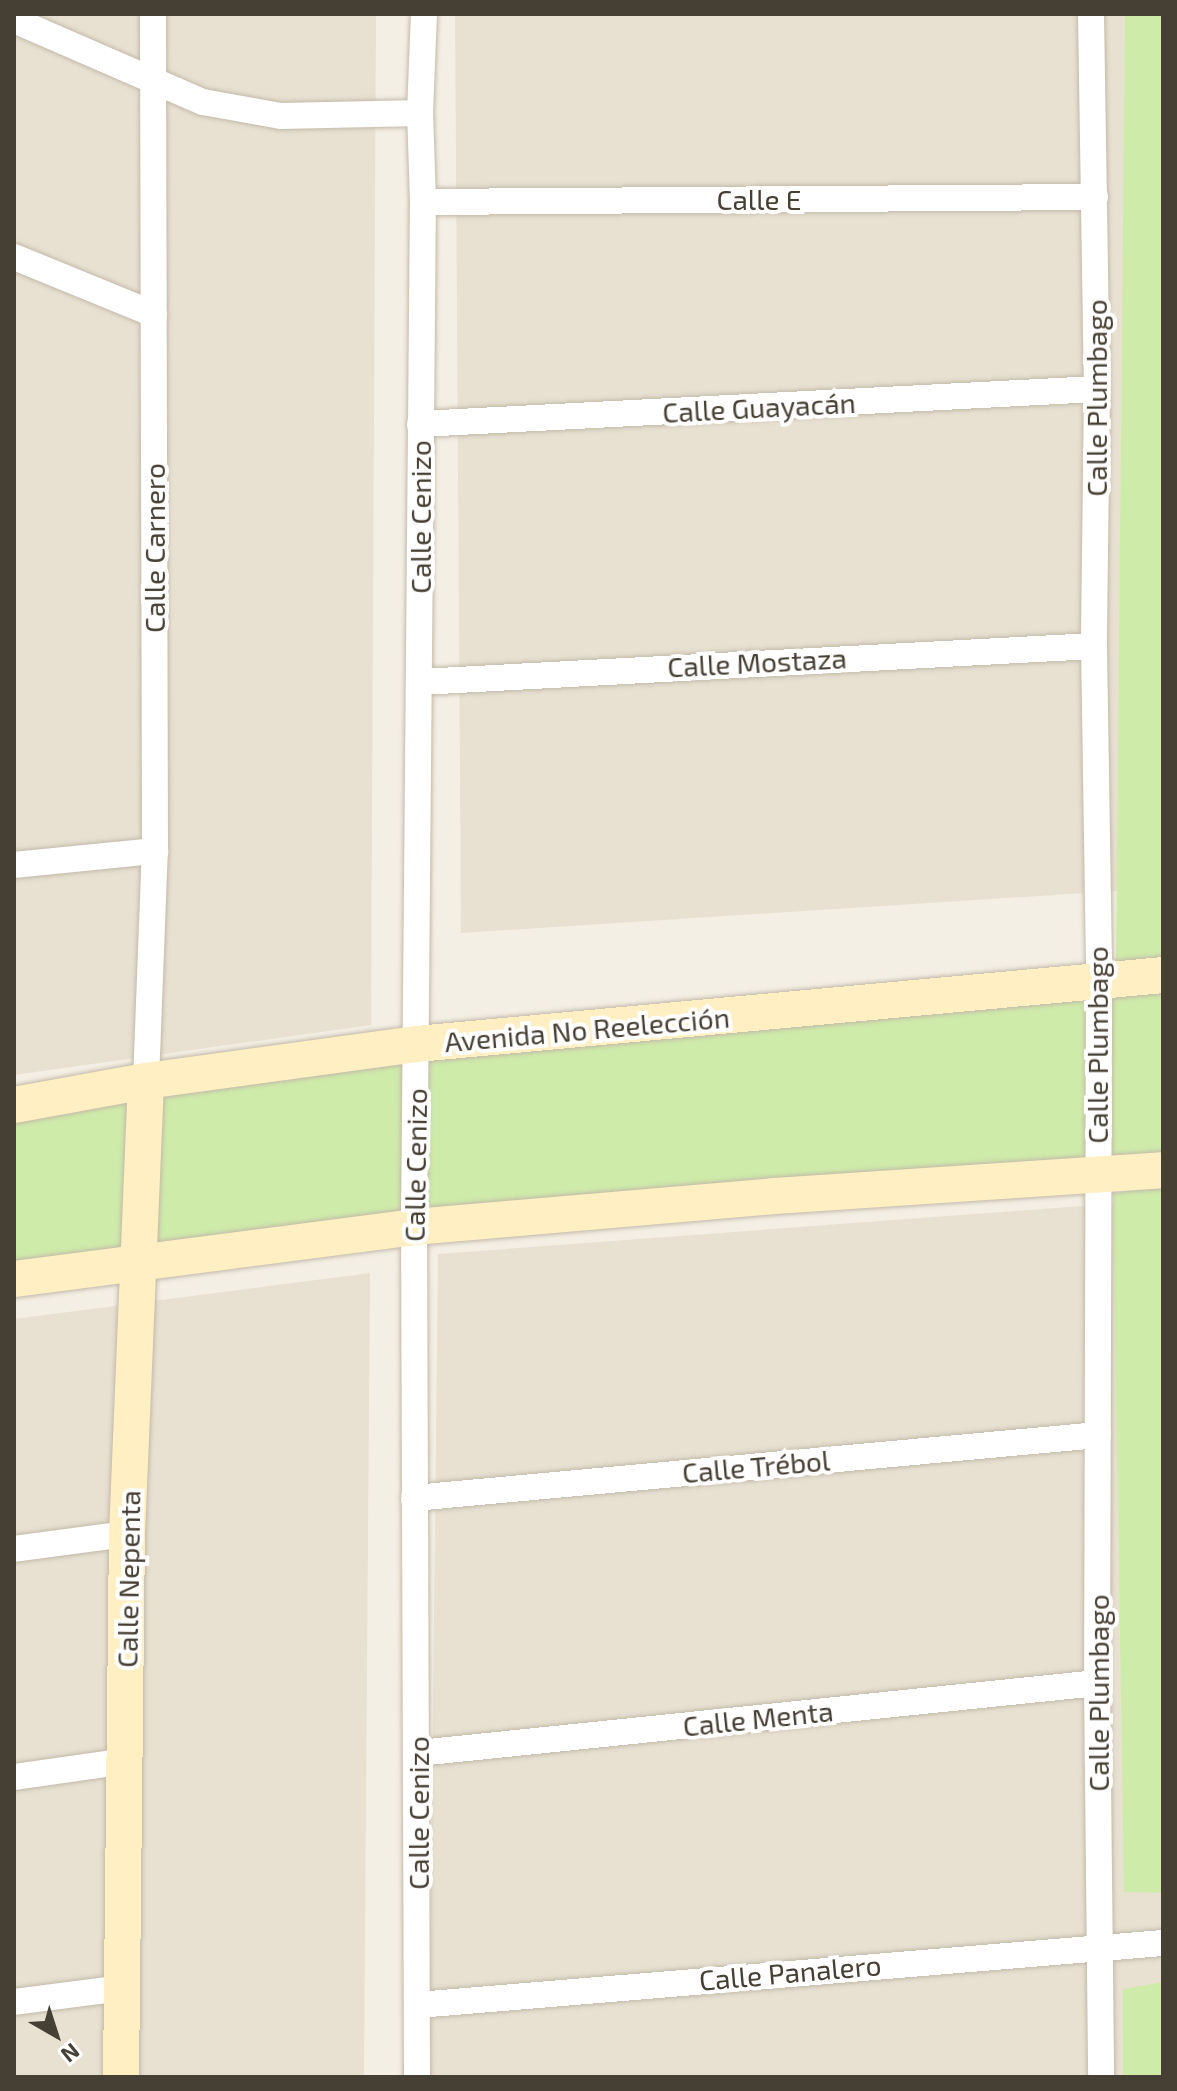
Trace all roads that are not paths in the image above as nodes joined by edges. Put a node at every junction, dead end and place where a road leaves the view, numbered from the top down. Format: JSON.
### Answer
{"nodes":[{"id":1,"x":153,"y":14,"type":"edge"},
{"id":2,"x":424,"y":14,"type":"edge"},
{"id":3,"x":1091,"y":14,"type":"edge"},
{"id":4,"x":14,"y":20,"type":"edge"},
{"id":5,"x":153,"y":78,"type":"junction"},
{"id":6,"x":420,"y":113,"type":"junction"},
{"id":7,"x":1095,"y":197,"type":"junction"},
{"id":8,"x":423,"y":202,"type":"junction"},
{"id":9,"x":14,"y":257,"type":"edge"},
{"id":10,"x":154,"y":314,"type":"junction"},
{"id":11,"x":1097,"y":389,"type":"junction"},
{"id":12,"x":420,"y":424,"type":"junction"},
{"id":13,"x":1094,"y":646,"type":"junction"},
{"id":14,"x":420,"y":682,"type":"junction"},
{"id":15,"x":155,"y":851,"type":"junction"},
{"id":16,"x":14,"y":865,"type":"edge"},
{"id":17,"x":1163,"y":975,"type":"edge"},
{"id":18,"x":1099,"y":979,"type":"junction"},
{"id":19,"x":417,"y":1044,"type":"junction"},
{"id":20,"x":146,"y":1081,"type":"junction"},
{"id":21,"x":14,"y":1105,"type":"edge"},
{"id":22,"x":1163,"y":1170,"type":"edge"},
{"id":23,"x":1096,"y":1175,"type":"junction"},
{"id":24,"x":414,"y":1227,"type":"junction"},
{"id":25,"x":137,"y":1264,"type":"junction"},
{"id":26,"x":14,"y":1279,"type":"edge"},
{"id":27,"x":1098,"y":1435,"type":"junction"},
{"id":28,"x":414,"y":1498,"type":"junction"},
{"id":29,"x":127,"y":1534,"type":"junction"},
{"id":30,"x":14,"y":1549,"type":"edge"},
{"id":31,"x":1097,"y":1683,"type":"junction"},
{"id":32,"x":419,"y":1753,"type":"junction"},
{"id":33,"x":127,"y":1761,"type":"junction"},
{"id":34,"x":14,"y":1777,"type":"edge"},
{"id":35,"x":1163,"y":1943,"type":"edge"},
{"id":36,"x":1099,"y":1946,"type":"junction"},
{"id":37,"x":122,"y":1988,"type":"junction"},
{"id":38,"x":14,"y":2002,"type":"edge"},
{"id":39,"x":418,"y":2005,"type":"junction"},
{"id":40,"x":121,"y":2077,"type":"edge"},
{"id":41,"x":417,"y":2077,"type":"edge"},
{"id":42,"x":1101,"y":2077,"type":"edge"}],
"edges":[{"from":1,"to":5,"type":"street","name":"Calle Carnero"},
{"from":2,"to":6,"type":"street","name":"Calle Cenizo"},
{"from":3,"to":7,"type":"street","name":"Calle Plumbago"},
{"from":4,"to":5,"type":"street"},
{"from":5,"to":6,"type":"street"},
{"from":5,"to":10,"type":"street","name":"Calle Carnero"},
{"from":6,"to":8,"type":"street","name":"Calle Cenizo"},
{"from":7,"to":8,"type":"street","name":"Calle E"},
{"from":7,"to":11,"type":"street","name":"Calle Plumbago"},
{"from":8,"to":12,"type":"street","name":"Calle Cenizo"},
{"from":9,"to":10,"type":"street"},
{"from":10,"to":15,"type":"street","name":"Calle Carnero"},
{"from":11,"to":12,"type":"street","name":"Calle Guayacán"},
{"from":11,"to":13,"type":"street","name":"Calle Plumbago"},
{"from":12,"to":14,"type":"street","name":"Calle Cenizo"},
{"from":13,"to":14,"type":"street","name":"Calle Mostaza"},
{"from":13,"to":18,"type":"street","name":"Calle Plumbago"},
{"from":14,"to":19,"type":"street","name":"Calle Cenizo"},
{"from":15,"to":16,"type":"street"},
{"from":15,"to":20,"type":"street","name":"Calle Carnero"},
{"from":17,"to":18,"type":"main road","name":"Avenida No Reelección"},
{"from":18,"to":19,"type":"main road","name":"Avenida No Reelección"},
{"from":18,"to":23,"type":"street","name":"Calle Plumbago"},
{"from":19,"to":20,"type":"main road","name":"Avenida No Reelección"},
{"from":19,"to":24,"type":"street","name":"Calle Cenizo"},
{"from":20,"to":21,"type":"main road","name":"Avenida No Reelección"},
{"from":20,"to":25,"type":"main road","name":"Calle Nepenta"},
{"from":22,"to":23,"type":"main road"},
{"from":23,"to":24,"type":"main road"},
{"from":23,"to":27,"type":"street","name":"Calle Plumbago"},
{"from":24,"to":25,"type":"main road"},
{"from":24,"to":28,"type":"street","name":"Calle Cenizo"},
{"from":25,"to":26,"type":"main road"},
{"from":25,"to":29,"type":"main road","name":"Calle Nepenta"},
{"from":27,"to":28,"type":"street","name":"Calle Trébol"},
{"from":27,"to":31,"type":"street","name":"Calle Plumbago"},
{"from":28,"to":32,"type":"street","name":"Calle Cenizo"},
{"from":29,"to":30,"type":"street"},
{"from":29,"to":33,"type":"main road","name":"Calle Nepenta"},
{"from":31,"to":32,"type":"street","name":"Calle Menta"},
{"from":31,"to":36,"type":"street","name":"Calle Plumbago"},
{"from":32,"to":39,"type":"street","name":"Calle Cenizo"},
{"from":33,"to":34,"type":"street"},
{"from":33,"to":37,"type":"main road","name":"Calle Nepenta"},
{"from":35,"to":36,"type":"street","name":"Calle Panalero"},
{"from":36,"to":39,"type":"street","name":"Calle Panalero"},
{"from":36,"to":42,"type":"street","name":"Calle Plumbago"},
{"from":37,"to":38,"type":"street"},
{"from":37,"to":40,"type":"main road","name":"Calle Nepenta"},
{"from":39,"to":41,"type":"street","name":"Calle Cenizo"}]}
